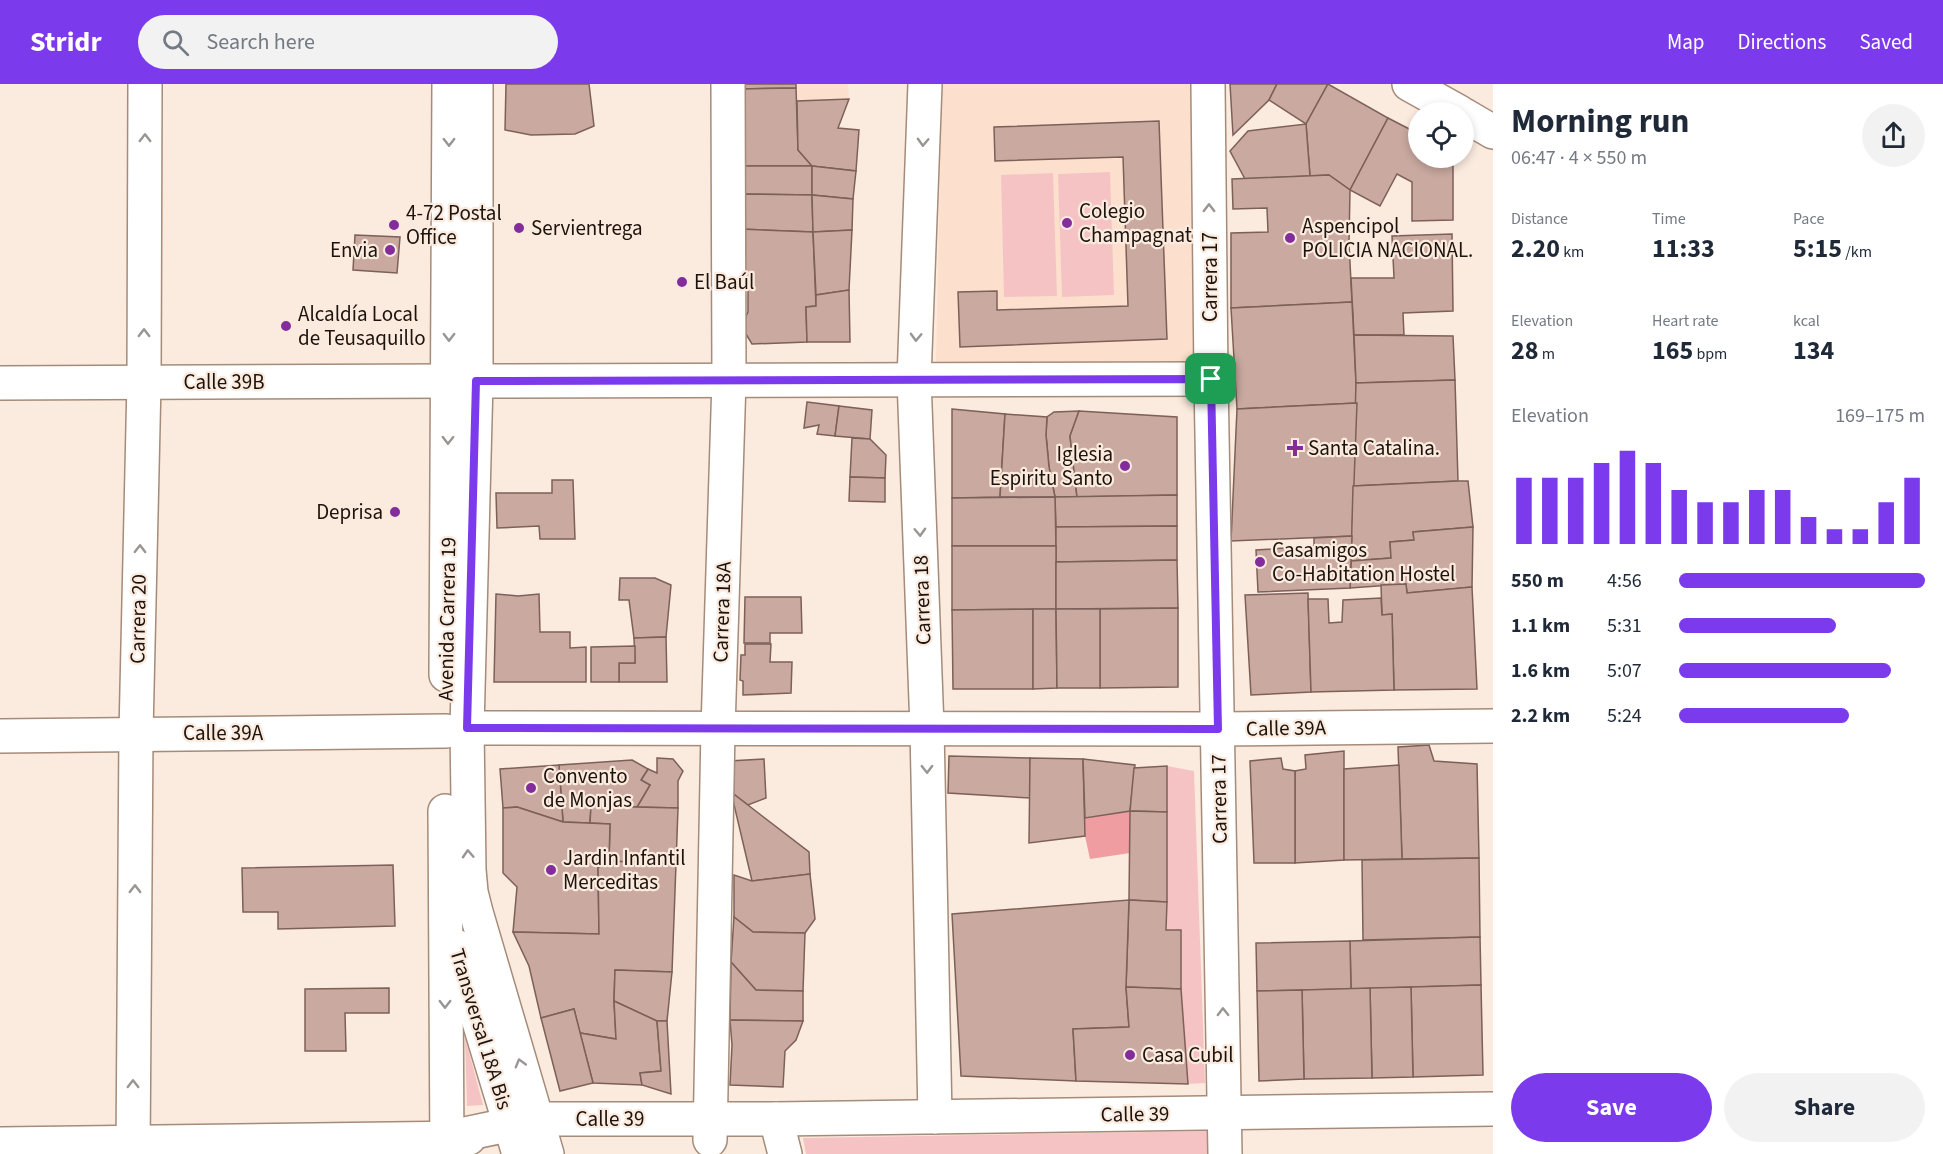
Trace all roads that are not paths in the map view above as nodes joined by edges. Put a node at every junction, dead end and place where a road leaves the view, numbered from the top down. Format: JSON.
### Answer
{"nodes":[{"id":1,"x":145,"y":84,"type":"edge"},
{"id":2,"x":449,"y":84,"type":"edge"},
{"id":3,"x":476,"y":84,"type":"edge"},
{"id":4,"x":728,"y":84,"type":"edge"},
{"id":5,"x":926,"y":84,"type":"edge"},
{"id":6,"x":1208,"y":84,"type":"edge"},
{"id":7,"x":1409,"y":84,"type":"edge"},
{"id":8,"x":1441,"y":102,"type":"edge"},
{"id":9,"x":1474,"y":121,"type":"edge"},
{"id":10,"x":1493,"y":132,"type":"edge"},
{"id":11,"x":914,"y":379,"type":"junction"},
{"id":12,"x":1211,"y":379,"type":"junction"},
{"id":13,"x":729,"y":380,"type":"junction"},
{"id":14,"x":462,"y":381,"type":"junction"},
{"id":15,"x":144,"y":382,"type":"junction"},
{"id":16,"x":0,"y":383,"type":"edge"},
{"id":17,"x":1493,"y":726,"type":"edge"},
{"id":18,"x":927,"y":728,"type":"junction"},
{"id":19,"x":456,"y":729,"type":"junction"},
{"id":20,"x":718,"y":729,"type":"junction"},
{"id":21,"x":1218,"y":729,"type":"junction"},
{"id":22,"x":136,"y":734,"type":"junction"},
{"id":23,"x":0,"y":736,"type":"edge"},
{"id":24,"x":445,"y":904,"type":"junction"},
{"id":25,"x":476,"y":912,"type":"joint"},
{"id":26,"x":1493,"y":1109,"type":"edge"},
{"id":27,"x":1225,"y":1113,"type":"junction"},
{"id":28,"x":935,"y":1117,"type":"junction"},
{"id":29,"x":776,"y":1119,"type":"junction"},
{"id":30,"x":710,"y":1130,"type":"junction"},
{"id":31,"x":528,"y":1138,"type":"edge"},
{"id":32,"x":0,"y":1144,"type":"edge"},
{"id":33,"x":446,"y":1146,"type":"edge"},
{"id":34,"x":133,"y":1148,"type":"edge"},
{"id":35,"x":785,"y":1154,"type":"edge"},
{"id":36,"x":1225,"y":1154,"type":"edge"}],
"edges":[{"from":15,"to":1,"type":"street","name":"Carrera 20","one_way":true},
{"from":2,"to":14,"type":"street","name":"Avenida Carrera 19","one_way":true},
{"from":3,"to":14,"type":"street","name":"Avenida Carrera 19"},
{"from":4,"to":13,"type":"street","name":"Carrera 18A"},
{"from":5,"to":11,"type":"street","name":"Carrera 18","one_way":true},
{"from":12,"to":6,"type":"street","name":"Carrera 17","one_way":true},
{"from":7,"to":8,"type":"street"},
{"from":9,"to":10,"type":"street"},
{"from":11,"to":12,"type":"street","name":"Calle 39B"},
{"from":11,"to":13,"type":"street","name":"Calle 39B"},
{"from":11,"to":18,"type":"street","name":"Carrera 18","one_way":true},
{"from":12,"to":21,"type":"street","name":"Carrera 17"},
{"from":13,"to":14,"type":"street","name":"Calle 39B"},
{"from":13,"to":20,"type":"street","name":"Carrera 18A"},
{"from":14,"to":15,"type":"street","name":"Calle 39B"},
{"from":14,"to":19,"type":"street","name":"Avenida Carrera 19"},
{"from":15,"to":16,"type":"street","name":"Calle 39B"},
{"from":22,"to":15,"type":"street","name":"Carrera 20","one_way":true},
{"from":17,"to":21,"type":"street","name":"Calle 39A"},
{"from":18,"to":20,"type":"street","name":"Calle 39A"},
{"from":18,"to":21,"type":"street","name":"Calle 39A"},
{"from":18,"to":28,"type":"street","name":"Carrera 18","one_way":true},
{"from":19,"to":20,"type":"street","name":"Calle 39A"},
{"from":19,"to":22,"type":"street","name":"Calle 39A"},
{"from":19,"to":24,"type":"street","name":"Avenida Carrera 19"},
{"from":25,"to":19,"type":"street","name":"Avenida Carrera 19","one_way":true},
{"from":20,"to":30,"type":"street","name":"Carrera 18A"},
{"from":27,"to":21,"type":"street","name":"Carrera 17","one_way":true},
{"from":22,"to":23,"type":"street","name":"Calle 39A"},
{"from":34,"to":22,"type":"street","name":"Carrera 20","one_way":true},
{"from":24,"to":31,"type":"street","name":"Transversal 18A Bis"},
{"from":24,"to":33,"type":"street","name":"Avenida Carrera 19","one_way":true},
{"from":31,"to":25,"type":"street","name":"Transversal 18A Bis","one_way":true},
{"from":26,"to":27,"type":"street","name":"Calle 39"},
{"from":27,"to":28,"type":"street","name":"Calle 39"},
{"from":27,"to":36,"type":"street","name":"Carrera 17"},
{"from":28,"to":29,"type":"street","name":"Calle 39"},
{"from":29,"to":30,"type":"street","name":"Calle 39"},
{"from":29,"to":35,"type":"street"},
{"from":30,"to":31,"type":"street","name":"Calle 39"},
{"from":31,"to":33,"type":"street","name":"Calle 39"},
{"from":32,"to":34,"type":"street","name":"Calle 39"},
{"from":33,"to":34,"type":"street","name":"Calle 39"}]}
